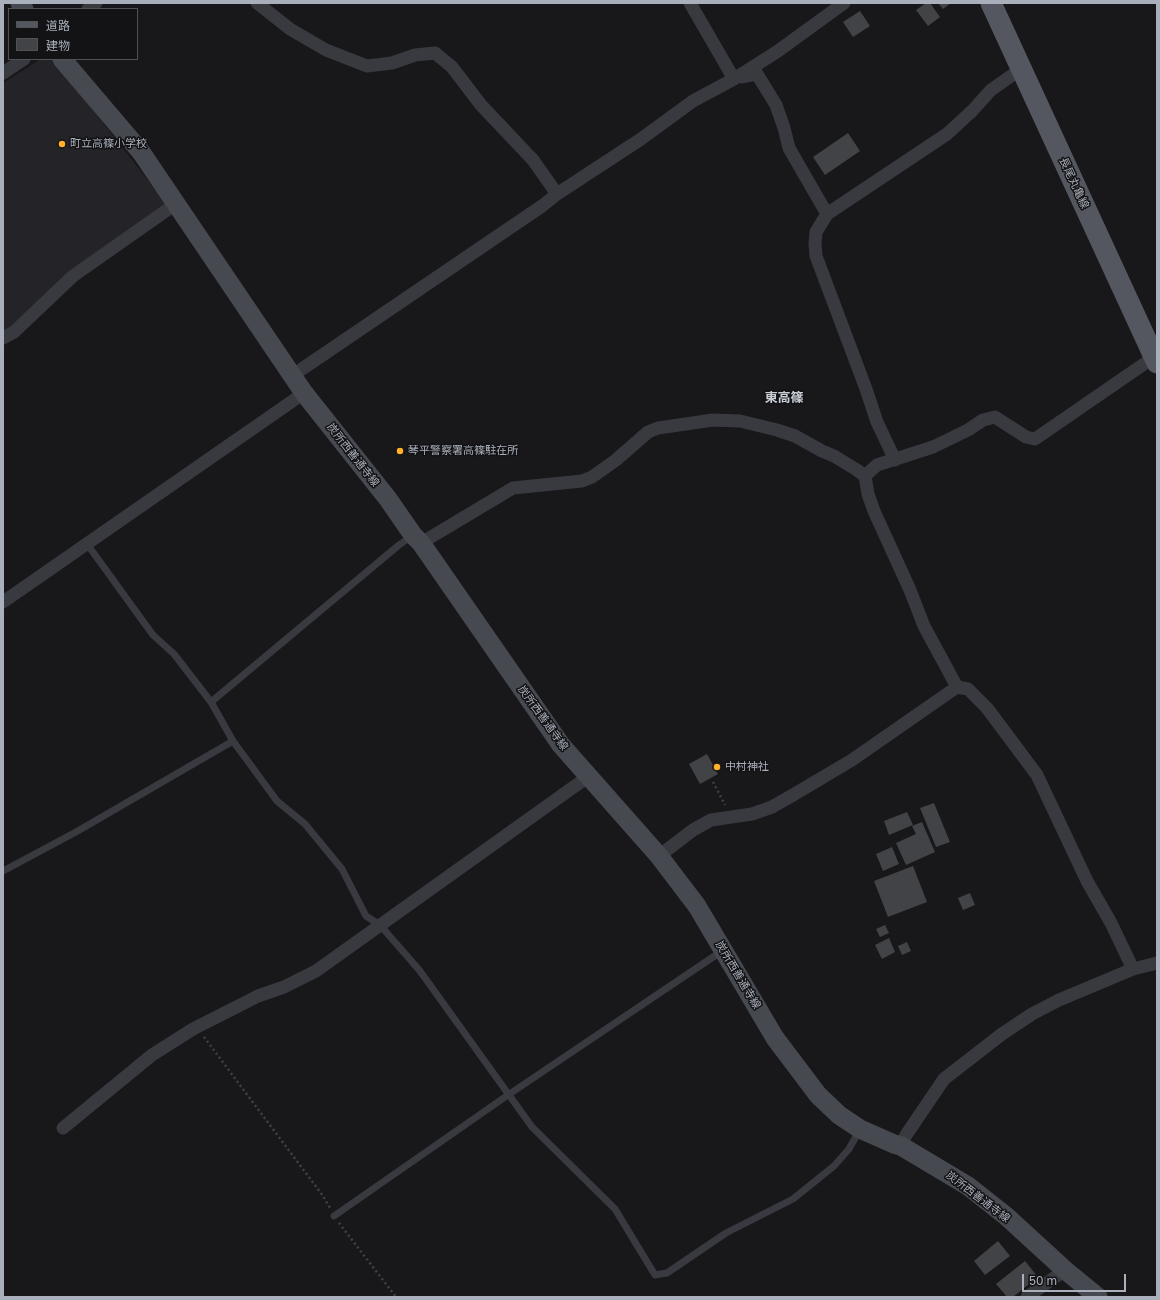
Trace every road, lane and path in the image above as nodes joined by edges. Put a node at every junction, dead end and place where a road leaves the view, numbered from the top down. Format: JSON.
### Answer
{"nodes":[{"id":1,"x":257,"y":3,"type":"edge"},
{"id":2,"x":690,"y":3,"type":"edge"},
{"id":3,"x":844,"y":3,"type":"edge"},
{"id":4,"x":991,"y":3,"type":"edge"},
{"id":5,"x":22,"y":60,"type":"edge"},
{"id":6,"x":63,"y":60,"type":"edge"},
{"id":7,"x":1021,"y":69,"type":"junction"},
{"id":8,"x":3,"y":73,"type":"edge"},
{"id":9,"x":734,"y":78,"type":"junction"},
{"id":10,"x":557,"y":194,"type":"junction"},
{"id":11,"x":177,"y":203,"type":"junction"},
{"id":12,"x":827,"y":214,"type":"junction"},
{"id":13,"x":3,"y":338,"type":"edge"},
{"id":14,"x":1156,"y":358,"type":"edge"},
{"id":15,"x":302,"y":369,"type":"dead end"},
{"id":16,"x":304,"y":393,"type":"junction"},
{"id":17,"x":895,"y":460,"type":"junction"},
{"id":18,"x":865,"y":476,"type":"junction"},
{"id":19,"x":417,"y":539,"type":"junction"},
{"id":20,"x":87,"y":544,"type":"junction"},
{"id":21,"x":3,"y":602,"type":"edge"},
{"id":22,"x":957,"y":687,"type":"junction"},
{"id":23,"x":211,"y":702,"type":"junction"},
{"id":24,"x":233,"y":740,"type":"junction"},
{"id":25,"x":589,"y":776,"type":"junction"},
{"id":26,"x":713,"y":782,"type":"dead end"},
{"id":27,"x":731,"y":816,"type":"junction"},
{"id":28,"x":659,"y":856,"type":"junction"},
{"id":29,"x":3,"y":871,"type":"edge"},
{"id":30,"x":380,"y":926,"type":"junction"},
{"id":31,"x":724,"y":950,"type":"junction"},
{"id":32,"x":1157,"y":963,"type":"edge"},
{"id":33,"x":1133,"y":969,"type":"junction"},
{"id":34,"x":204,"y":1036,"type":"dead end"},
{"id":35,"x":508,"y":1095,"type":"junction"},
{"id":36,"x":63,"y":1128,"type":"dead end"},
{"id":37,"x":860,"y":1129,"type":"junction"},
{"id":38,"x":901,"y":1146,"type":"junction"},
{"id":39,"x":334,"y":1216,"type":"junction"},
{"id":40,"x":1065,"y":1270,"type":"junction"},
{"id":41,"x":396,"y":1297,"type":"edge"},
{"id":42,"x":1027,"y":1297,"type":"edge"},
{"id":43,"x":1098,"y":1297,"type":"edge"}],
"edges":[{"from":1,"to":10,"type":"street"},
{"from":2,"to":9,"type":"street"},
{"from":3,"to":9,"type":"street"},
{"from":4,"to":7,"type":"main road","name":"長尾丸亀線"},
{"from":5,"to":8,"type":"street"},
{"from":6,"to":11,"type":"main road","name":"炭所西善通寺線"},
{"from":7,"to":12,"type":"street"},
{"from":7,"to":14,"type":"main road","name":"長尾丸亀線"},
{"from":9,"to":10,"type":"street"},
{"from":9,"to":12,"type":"street"},
{"from":10,"to":15,"type":"street"},
{"from":11,"to":13,"type":"street"},
{"from":11,"to":16,"type":"main road","name":"炭所西善通寺線"},
{"from":12,"to":17,"type":"street"},
{"from":14,"to":17,"type":"street"},
{"from":16,"to":19,"type":"main road","name":"炭所西善通寺線"},
{"from":16,"to":20,"type":"street"},
{"from":17,"to":18,"type":"street"},
{"from":18,"to":19,"type":"street"},
{"from":18,"to":22,"type":"street"},
{"from":19,"to":23,"type":"lane"},
{"from":19,"to":25,"type":"main road","name":"炭所西善通寺線"},
{"from":20,"to":21,"type":"street"},
{"from":20,"to":23,"type":"lane"},
{"from":22,"to":27,"type":"street"},
{"from":22,"to":33,"type":"street"},
{"from":23,"to":24,"type":"lane"},
{"from":24,"to":29,"type":"lane"},
{"from":24,"to":30,"type":"lane"},
{"from":25,"to":28,"type":"main road","name":"炭所西善通寺線"},
{"from":25,"to":30,"type":"street"},
{"from":26,"to":27,"type":"path"},
{"from":27,"to":28,"type":"street"},
{"from":28,"to":31,"type":"main road","name":"炭所西善通寺線"},
{"from":30,"to":35,"type":"lane"},
{"from":30,"to":36,"type":"street"},
{"from":31,"to":35,"type":"lane"},
{"from":31,"to":37,"type":"main road","name":"炭所西善通寺線"},
{"from":32,"to":33,"type":"street"},
{"from":33,"to":38,"type":"street"},
{"from":34,"to":39,"type":"path"},
{"from":35,"to":37,"type":"lane"},
{"from":35,"to":39,"type":"lane"},
{"from":37,"to":38,"type":"main road","name":"炭所西善通寺線"},
{"from":38,"to":40,"type":"main road","name":"炭所西善通寺線"},
{"from":39,"to":41,"type":"path"},
{"from":40,"to":42,"type":"street"},
{"from":40,"to":43,"type":"main road","name":"炭所西善通寺線"}]}
